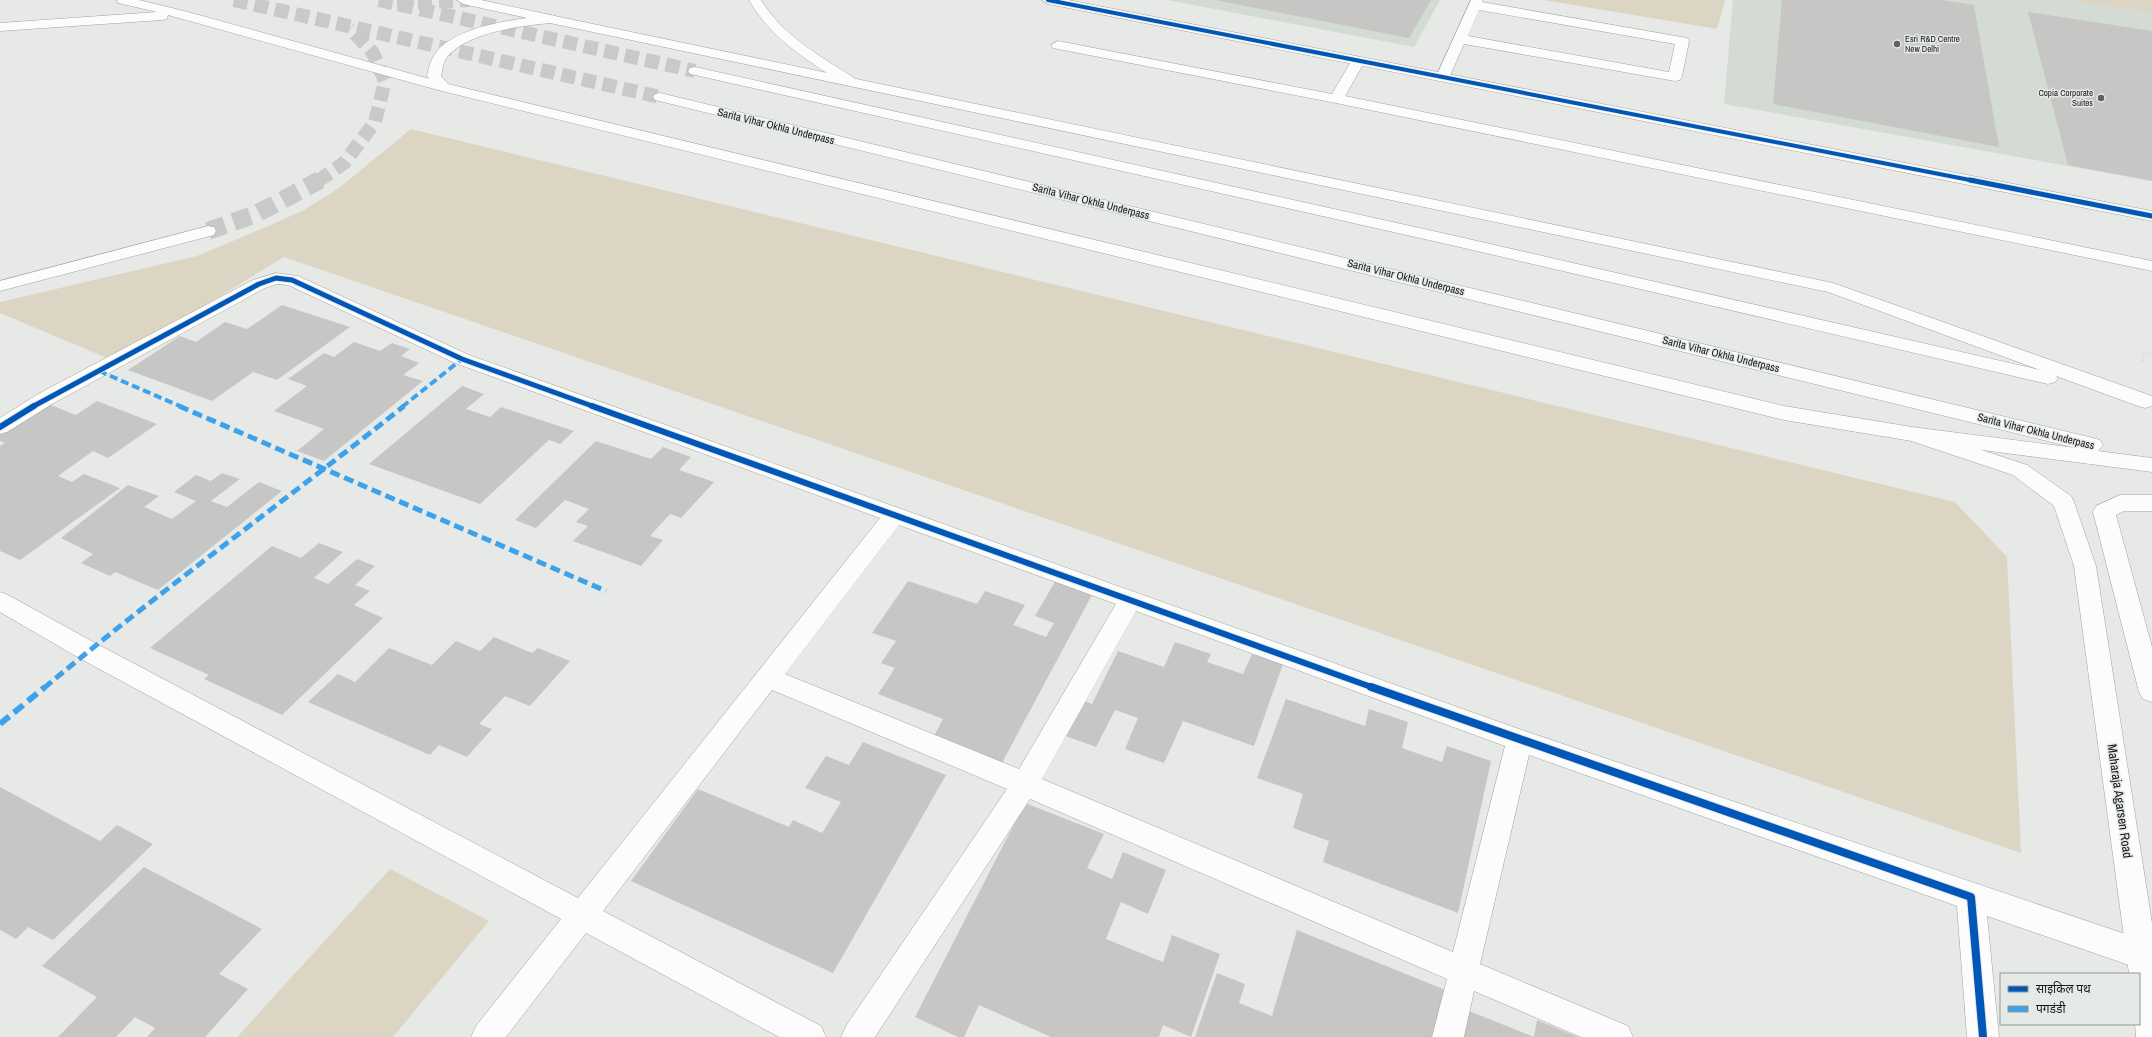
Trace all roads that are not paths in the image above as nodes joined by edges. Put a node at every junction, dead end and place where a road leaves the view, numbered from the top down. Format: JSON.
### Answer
{"nodes":[{"id":1,"x":124,"y":0,"type":"edge"},
{"id":2,"x":463,"y":0,"type":"edge"},
{"id":3,"x":756,"y":0,"type":"edge"},
{"id":4,"x":1048,"y":0,"type":"edge"},
{"id":5,"x":1071,"y":2,"type":"edge"},
{"id":6,"x":1476,"y":3,"type":"edge"},
{"id":7,"x":183,"y":15,"type":"junction"},
{"id":8,"x":550,"y":19,"type":"junction"},
{"id":9,"x":0,"y":27,"type":"edge"},
{"id":10,"x":1460,"y":39,"type":"junction"},
{"id":11,"x":1058,"y":45,"type":"dead end"},
{"id":12,"x":1358,"y":61,"type":"junction"},
{"id":13,"x":695,"y":71,"type":"tunnel mouth"},
{"id":14,"x":1443,"y":77,"type":"junction"},
{"id":15,"x":849,"y":81,"type":"junction"},
{"id":16,"x":443,"y":87,"type":"junction"},
{"id":17,"x":660,"y":98,"type":"tunnel mouth"},
{"id":18,"x":1336,"y":99,"type":"junction"},
{"id":19,"x":2152,"y":216,"type":"edge"},
{"id":20,"x":208,"y":231,"type":"tunnel mouth"},
{"id":21,"x":2152,"y":266,"type":"edge"},
{"id":22,"x":0,"y":286,"type":"edge"},
{"id":23,"x":2148,"y":402,"type":"edge"},
{"id":24,"x":0,"y":428,"type":"edge"},
{"id":25,"x":1912,"y":434,"type":"junction"},
{"id":26,"x":2152,"y":460,"type":"edge"},
{"id":27,"x":2152,"y":465,"type":"edge"},
{"id":28,"x":2152,"y":503,"type":"edge"},
{"id":29,"x":895,"y":515,"type":"junction"},
{"id":30,"x":1130,"y":600,"type":"junction"},
{"id":31,"x":0,"y":601,"type":"edge"},
{"id":32,"x":769,"y":678,"type":"junction"},
{"id":33,"x":2152,"y":692,"type":"edge"},
{"id":34,"x":1519,"y":740,"type":"junction"},
{"id":35,"x":1025,"y":784,"type":"junction"},
{"id":36,"x":1971,"y":897,"type":"junction"},
{"id":37,"x":582,"y":915,"type":"junction"},
{"id":38,"x":2147,"y":956,"type":"edge"},
{"id":39,"x":1464,"y":973,"type":"junction"},
{"id":40,"x":487,"y":1037,"type":"edge"},
{"id":41,"x":810,"y":1037,"type":"edge"},
{"id":42,"x":857,"y":1037,"type":"edge"},
{"id":43,"x":1448,"y":1037,"type":"edge"},
{"id":44,"x":1617,"y":1037,"type":"edge"},
{"id":45,"x":1983,"y":1037,"type":"edge"},
{"id":46,"x":2152,"y":1037,"type":"edge"}],
"edges":[{"from":1,"to":7,"type":"main road"},
{"from":2,"to":8,"type":"main road"},
{"from":3,"to":15,"type":"main road"},
{"from":4,"to":5,"type":"main road"},
{"from":5,"to":12,"type":"main road"},
{"from":6,"to":10,"type":"main road"},
{"from":6,"to":10,"type":"main road"},
{"from":7,"to":9,"type":"main road"},
{"from":7,"to":16,"type":"main road"},
{"from":8,"to":15,"type":"main road"},
{"from":8,"to":16,"type":"main road"},
{"from":10,"to":14,"type":"main road"},
{"from":11,"to":18,"type":"main road"},
{"from":12,"to":14,"type":"main road"},
{"from":12,"to":18,"type":"main road"},
{"from":13,"to":23,"type":"main road"},
{"from":14,"to":19,"type":"main road"},
{"from":15,"to":23,"type":"main road"},
{"from":16,"to":25,"type":"main road"},
{"from":17,"to":26,"type":"main road","name":"Sarita Vihar Okhla Underpass"},
{"from":18,"to":21,"type":"main road"},
{"from":20,"to":22,"type":"main road"},
{"from":24,"to":29,"type":"main road"},
{"from":25,"to":27,"type":"main road"},
{"from":25,"to":38,"type":"main road","name":"Maharaja Agarsen Road"},
{"from":28,"to":33,"type":"main road"},
{"from":29,"to":30,"type":"main road"},
{"from":29,"to":32,"type":"main road"},
{"from":30,"to":34,"type":"main road"},
{"from":30,"to":35,"type":"main road"},
{"from":31,"to":37,"type":"main road"},
{"from":32,"to":35,"type":"main road"},
{"from":32,"to":37,"type":"main road"},
{"from":34,"to":36,"type":"main road"},
{"from":34,"to":39,"type":"main road"},
{"from":35,"to":39,"type":"main road"},
{"from":35,"to":42,"type":"main road"},
{"from":36,"to":38,"type":"main road"},
{"from":36,"to":45,"type":"main road"},
{"from":37,"to":40,"type":"main road"},
{"from":37,"to":41,"type":"main road"},
{"from":38,"to":46,"type":"main road","name":"Maharaja Agarsen Road"},
{"from":39,"to":43,"type":"main road"},
{"from":39,"to":44,"type":"main road"}]}
